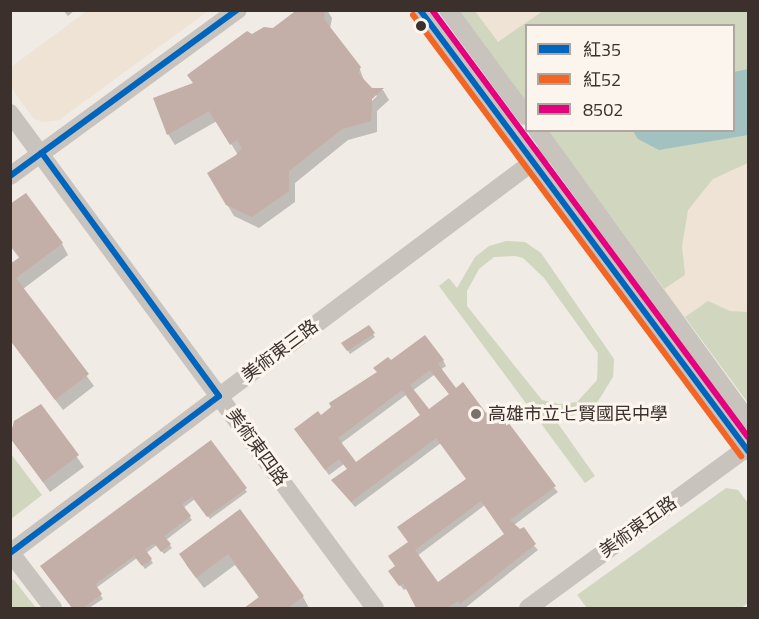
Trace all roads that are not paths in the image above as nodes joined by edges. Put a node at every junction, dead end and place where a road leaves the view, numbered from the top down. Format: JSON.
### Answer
{"nodes":[{"id":1,"x":238,"y":10,"type":"edge"},
{"id":2,"x":420,"y":10,"type":"edge"},
{"id":3,"x":448,"y":10,"type":"edge"},
{"id":4,"x":10,"y":112,"type":"edge"},
{"id":5,"x":525,"y":115,"type":"edge"},
{"id":6,"x":538,"y":132,"type":"edge"},
{"id":7,"x":550,"y":149,"type":"junction"},
{"id":8,"x":42,"y":153,"type":"junction"},
{"id":9,"x":532,"y":163,"type":"junction"},
{"id":10,"x":10,"y":176,"type":"edge"},
{"id":11,"x":219,"y":396,"type":"junction"},
{"id":12,"x":748,"y":420,"type":"edge"},
{"id":13,"x":748,"y":449,"type":"edge"},
{"id":14,"x":11,"y":552,"type":"edge"},
{"id":15,"x":53,"y":609,"type":"edge"},
{"id":16,"x":375,"y":609,"type":"edge"},
{"id":17,"x":528,"y":609,"type":"edge"}],
"edges":[{"from":1,"to":8,"type":"street"},
{"from":2,"to":9,"type":"street"},
{"from":3,"to":5,"type":"street"},
{"from":4,"to":8,"type":"street","name":"美術東四路"},
{"from":6,"to":7,"type":"street"},
{"from":7,"to":9,"type":"street","name":"美術東三路"},
{"from":7,"to":12,"type":"street"},
{"from":8,"to":10,"type":"street"},
{"from":8,"to":11,"type":"street","name":"美術東四路"},
{"from":9,"to":11,"type":"street","name":"美術東三路"},
{"from":9,"to":13,"type":"street"},
{"from":11,"to":14,"type":"street","name":"美術東三路"},
{"from":11,"to":16,"type":"street","name":"美術東四路"},
{"from":13,"to":17,"type":"street","name":"美術東五路"},
{"from":14,"to":15,"type":"street"}]}
